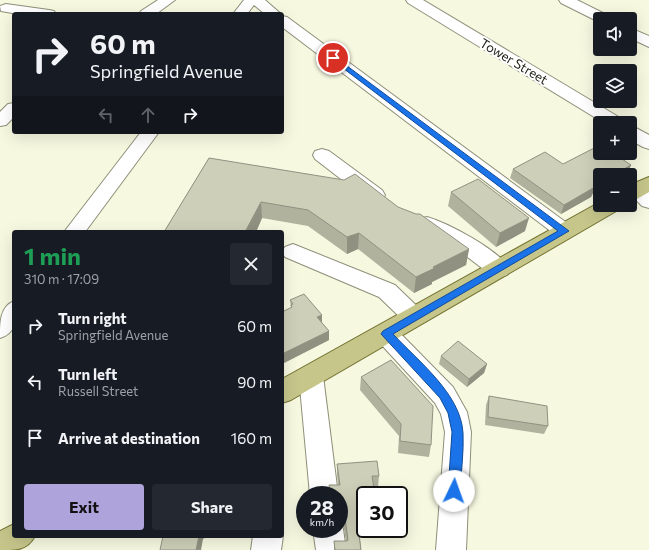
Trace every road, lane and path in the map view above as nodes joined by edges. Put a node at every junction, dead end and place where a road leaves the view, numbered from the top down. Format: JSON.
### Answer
{"nodes":[{"id":1,"x":168,"y":0,"type":"edge"},
{"id":2,"x":251,"y":0,"type":"edge"},
{"id":3,"x":256,"y":0,"type":"edge"},
{"id":4,"x":413,"y":0,"type":"edge"},
{"id":5,"x":566,"y":0,"type":"edge"},
{"id":6,"x":7,"y":7,"type":"edge"},
{"id":7,"x":37,"y":12,"type":"edge"},
{"id":8,"x":149,"y":12,"type":"edge"},
{"id":9,"x":242,"y":12,"type":"edge"},
{"id":10,"x":271,"y":12,"type":"edge"},
{"id":11,"x":593,"y":14,"type":"edge"},
{"id":12,"x":284,"y":21,"type":"edge"},
{"id":13,"x":637,"y":36,"type":"edge"},
{"id":14,"x":649,"y":42,"type":"edge"},
{"id":15,"x":12,"y":110,"type":"edge"},
{"id":16,"x":604,"y":116,"type":"edge"},
{"id":17,"x":0,"y":121,"type":"edge"},
{"id":18,"x":148,"y":134,"type":"edge"},
{"id":19,"x":637,"y":136,"type":"edge"},
{"id":20,"x":649,"y":143,"type":"edge"},
{"id":21,"x":322,"y":155,"type":"dead end"},
{"id":22,"x":392,"y":207,"type":"edge"},
{"id":23,"x":598,"y":212,"type":"edge"},
{"id":24,"x":410,"y":219,"type":"edge"},
{"id":25,"x":76,"y":230,"type":"edge"},
{"id":26,"x":564,"y":231,"type":"junction"},
{"id":27,"x":293,"y":252,"type":"dead end"},
{"id":28,"x":498,"y":269,"type":"junction"},
{"id":29,"x":12,"y":313,"type":"edge"},
{"id":30,"x":414,"y":317,"type":"junction"},
{"id":31,"x":0,"y":329,"type":"edge"},
{"id":32,"x":386,"y":334,"type":"junction"},
{"id":33,"x":311,"y":376,"type":"junction"},
{"id":34,"x":284,"y":391,"type":"edge"},
{"id":35,"x":323,"y":486,"type":"edge"},
{"id":36,"x":17,"y":538,"type":"edge"},
{"id":37,"x":268,"y":538,"type":"edge"},
{"id":38,"x":329,"y":538,"type":"edge"},
{"id":39,"x":0,"y":548,"type":"edge"},
{"id":40,"x":266,"y":550,"type":"edge"},
{"id":41,"x":331,"y":550,"type":"edge"},
{"id":42,"x":451,"y":550,"type":"edge"}],
"edges":[{"from":1,"to":8,"type":"street"},
{"from":2,"to":9,"type":"street"},
{"from":3,"to":10,"type":"street"},
{"from":4,"to":16,"type":"street","name":"Tower Street"},
{"from":5,"to":11,"type":"street"},
{"from":6,"to":7,"type":"street"},
{"from":12,"to":26,"type":"street"},
{"from":13,"to":14,"type":"street"},
{"from":15,"to":17,"type":"street"},
{"from":18,"to":25,"type":"street"},
{"from":19,"to":20,"type":"street"},
{"from":21,"to":22,"type":"street"},
{"from":23,"to":26,"type":"main road"},
{"from":24,"to":28,"type":"street"},
{"from":26,"to":28,"type":"main road"},
{"from":27,"to":30,"type":"street"},
{"from":28,"to":30,"type":"main road"},
{"from":29,"to":31,"type":"street"},
{"from":30,"to":32,"type":"main road"},
{"from":32,"to":33,"type":"main road"},
{"from":32,"to":42,"type":"street"},
{"from":33,"to":34,"type":"main road"},
{"from":33,"to":35,"type":"street"},
{"from":36,"to":39,"type":"main road"},
{"from":37,"to":40,"type":"street"},
{"from":38,"to":41,"type":"street"}]}
